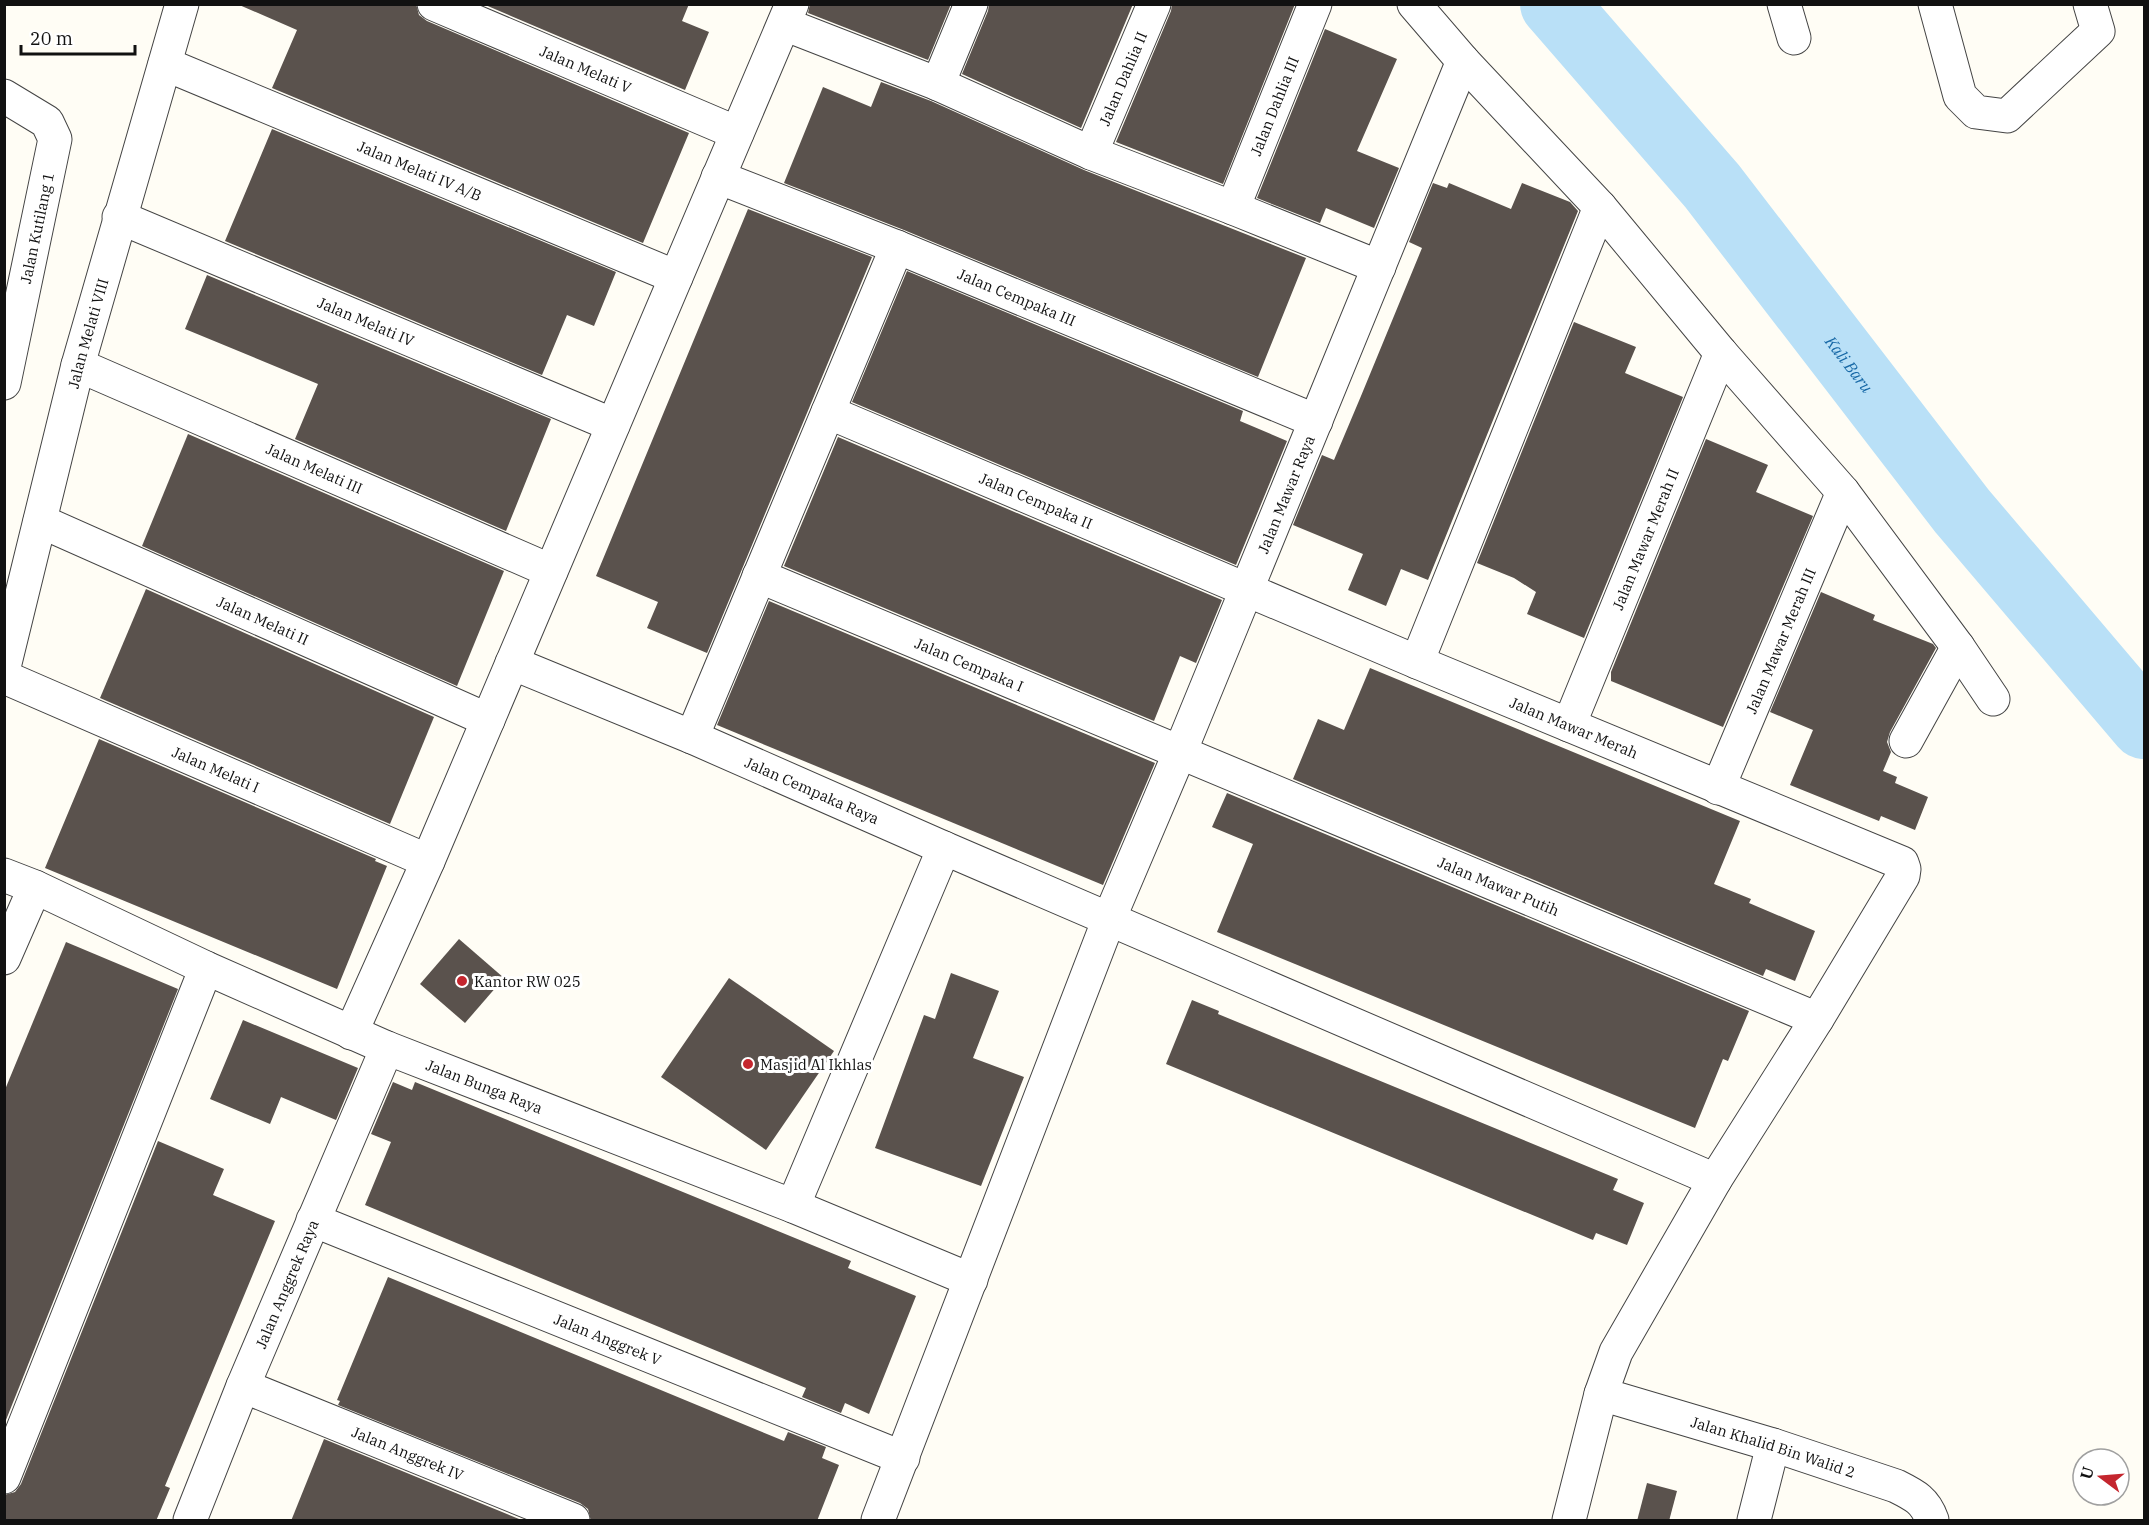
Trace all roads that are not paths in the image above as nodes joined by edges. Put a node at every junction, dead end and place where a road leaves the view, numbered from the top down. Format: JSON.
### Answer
{"nodes":[{"id":1,"x":182,"y":4,"type":"edge"},
{"id":2,"x":434,"y":4,"type":"edge"},
{"id":3,"x":971,"y":4,"type":"edge"},
{"id":4,"x":1154,"y":4,"type":"edge"},
{"id":5,"x":1316,"y":4,"type":"edge"},
{"id":6,"x":1414,"y":4,"type":"edge"},
{"id":7,"x":1784,"y":4,"type":"edge"},
{"id":8,"x":1935,"y":4,"type":"edge"},
{"id":9,"x":2090,"y":4,"type":"edge"},
{"id":10,"x":788,"y":14,"type":"edge"},
{"id":11,"x":1794,"y":38,"type":"dead end"},
{"id":12,"x":165,"y":64,"type":"junction"},
{"id":13,"x":1461,"y":65,"type":"junction"},
{"id":14,"x":938,"y":84,"type":"junction"},
{"id":15,"x":4,"y":96,"type":"edge"},
{"id":16,"x":737,"y":133,"type":"junction"},
{"id":17,"x":1091,"y":153,"type":"junction"},
{"id":18,"x":718,"y":177,"type":"junction"},
{"id":19,"x":1600,"y":207,"type":"junction"},
{"id":20,"x":1233,"y":208,"type":"junction"},
{"id":21,"x":119,"y":217,"type":"junction"},
{"id":22,"x":897,"y":247,"type":"junction"},
{"id":23,"x":1379,"y":267,"type":"junction"},
{"id":24,"x":676,"y":277,"type":"junction"},
{"id":25,"x":1721,"y":353,"type":"junction"},
{"id":26,"x":78,"y":365,"type":"junction"},
{"id":27,"x":4,"y":383,"type":"edge"},
{"id":28,"x":828,"y":412,"type":"junction"},
{"id":29,"x":1316,"y":421,"type":"junction"},
{"id":30,"x":613,"y":425,"type":"junction"},
{"id":31,"x":1843,"y":492,"type":"junction"},
{"id":32,"x":40,"y":521,"type":"junction"},
{"id":33,"x":551,"y":572,"type":"junction"},
{"id":34,"x":759,"y":576,"type":"junction"},
{"id":35,"x":1246,"y":590,"type":"junction"},
{"id":36,"x":1958,"y":647,"type":"junction"},
{"id":37,"x":1417,"y":662,"type":"junction"},
{"id":38,"x":512,"y":663,"type":"junction"},
{"id":39,"x":4,"y":667,"type":"edge"},
{"id":40,"x":4,"y":677,"type":"edge"},
{"id":41,"x":1994,"y":699,"type":"dead end"},
{"id":42,"x":488,"y":720,"type":"junction"},
{"id":43,"x":1569,"y":725,"type":"junction"},
{"id":44,"x":692,"y":737,"type":"junction"},
{"id":45,"x":1906,"y":741,"type":"dead end"},
{"id":46,"x":1180,"y":752,"type":"junction"},
{"id":47,"x":1718,"y":788,"type":"junction"},
{"id":48,"x":944,"y":848,"type":"junction"},
{"id":49,"x":428,"y":861,"type":"junction"},
{"id":50,"x":4,"y":875,"type":"edge"},
{"id":51,"x":35,"y":887,"type":"junction"},
{"id":52,"x":1109,"y":919,"type":"junction"},
{"id":53,"x":4,"y":958,"type":"edge"},
{"id":54,"x":206,"y":968,"type":"junction"},
{"id":55,"x":1817,"y":1019,"type":"junction"},
{"id":56,"x":351,"y":1033,"type":"junction"},
{"id":57,"x":387,"y":1048,"type":"junction"},
{"id":58,"x":1715,"y":1180,"type":"junction"},
{"id":59,"x":794,"y":1206,"type":"junction"},
{"id":60,"x":313,"y":1220,"type":"junction"},
{"id":61,"x":971,"y":1280,"type":"junction"},
{"id":62,"x":243,"y":1386,"type":"junction"},
{"id":63,"x":1601,"y":1394,"type":"junction"},
{"id":64,"x":1773,"y":1445,"type":"junction"},
{"id":65,"x":903,"y":1458,"type":"junction"},
{"id":66,"x":4,"y":1477,"type":"edge"},
{"id":67,"x":190,"y":1521,"type":"edge"},
{"id":68,"x":573,"y":1521,"type":"edge"},
{"id":69,"x":879,"y":1521,"type":"edge"},
{"id":70,"x":1569,"y":1521,"type":"edge"},
{"id":71,"x":1754,"y":1521,"type":"edge"},
{"id":72,"x":1932,"y":1521,"type":"edge"}],
"edges":[{"from":1,"to":12,"type":"street","name":"Jalan Melati VIII"},
{"from":2,"to":16,"type":"street","name":"Jalan Melati V"},
{"from":3,"to":14,"type":"street"},
{"from":4,"to":17,"type":"street","name":"Jalan Dahlia II"},
{"from":5,"to":20,"type":"street","name":"Jalan Dahlia III"},
{"from":6,"to":13,"type":"street"},
{"from":7,"to":11,"type":"street"},
{"from":8,"to":9,"type":"street"},
{"from":10,"to":14,"type":"street"},
{"from":10,"to":16,"type":"street"},
{"from":12,"to":21,"type":"street","name":"Jalan Melati VIII"},
{"from":12,"to":24,"type":"street","name":"Jalan Melati IV A/B"},
{"from":13,"to":19,"type":"street"},
{"from":13,"to":23,"type":"street","name":"Jalan Mawar Raya"},
{"from":14,"to":17,"type":"street"},
{"from":15,"to":27,"type":"street","name":"Jalan Kutilang 1"},
{"from":16,"to":18,"type":"street"},
{"from":17,"to":20,"type":"street"},
{"from":18,"to":22,"type":"street","name":"Jalan Cempaka III"},
{"from":18,"to":24,"type":"street"},
{"from":19,"to":25,"type":"street"},
{"from":19,"to":37,"type":"street"},
{"from":20,"to":23,"type":"street"},
{"from":21,"to":26,"type":"street","name":"Jalan Melati VIII"},
{"from":21,"to":30,"type":"street","name":"Jalan Melati IV"},
{"from":22,"to":28,"type":"street"},
{"from":22,"to":29,"type":"street","name":"Jalan Cempaka III"},
{"from":23,"to":29,"type":"street","name":"Jalan Mawar Raya"},
{"from":24,"to":30,"type":"street"},
{"from":25,"to":31,"type":"street"},
{"from":25,"to":43,"type":"street","name":"Jalan Mawar Merah II"},
{"from":26,"to":32,"type":"street","name":"Jalan Melati VIII"},
{"from":26,"to":33,"type":"street","name":"Jalan Melati III"},
{"from":28,"to":34,"type":"street"},
{"from":28,"to":35,"type":"street","name":"Jalan Cempaka II"},
{"from":29,"to":35,"type":"street","name":"Jalan Mawar Raya"},
{"from":30,"to":33,"type":"street"},
{"from":31,"to":36,"type":"street"},
{"from":31,"to":47,"type":"street","name":"Jalan Mawar Merah III"},
{"from":32,"to":39,"type":"street","name":"Jalan Melati VIII"},
{"from":32,"to":42,"type":"street","name":"Jalan Melati II"},
{"from":33,"to":38,"type":"street"},
{"from":34,"to":44,"type":"street"},
{"from":34,"to":46,"type":"street","name":"Jalan Cempaka I"},
{"from":35,"to":37,"type":"street","name":"Jalan Mawar Merah"},
{"from":35,"to":46,"type":"street","name":"Jalan Mawar Raya"},
{"from":36,"to":41,"type":"street"},
{"from":36,"to":45,"type":"street"},
{"from":37,"to":43,"type":"street","name":"Jalan Mawar Merah"},
{"from":38,"to":42,"type":"street"},
{"from":38,"to":44,"type":"street","name":"Jalan Cempaka Raya"},
{"from":40,"to":49,"type":"street","name":"Jalan Melati I"},
{"from":42,"to":49,"type":"street"},
{"from":43,"to":47,"type":"street","name":"Jalan Mawar Merah"},
{"from":44,"to":48,"type":"street","name":"Jalan Cempaka Raya"},
{"from":46,"to":52,"type":"street","name":"Jalan Mawar Raya"},
{"from":46,"to":55,"type":"street","name":"Jalan Mawar Putih"},
{"from":47,"to":55,"type":"street","name":"Jalan Mawar Merah"},
{"from":48,"to":52,"type":"street","name":"Jalan Cempaka Raya"},
{"from":48,"to":59,"type":"street"},
{"from":49,"to":56,"type":"street"},
{"from":50,"to":51,"type":"street","name":"Jalan Bunga Raya"},
{"from":51,"to":53,"type":"street"},
{"from":51,"to":54,"type":"street","name":"Jalan Bunga Raya"},
{"from":52,"to":58,"type":"street","name":"Jalan Cempaka Raya"},
{"from":52,"to":61,"type":"street","name":"Jalan Mawar Raya"},
{"from":54,"to":56,"type":"street","name":"Jalan Bunga Raya"},
{"from":54,"to":66,"type":"street"},
{"from":55,"to":58,"type":"street"},
{"from":56,"to":57,"type":"street","name":"Jalan Bunga Raya"},
{"from":57,"to":59,"type":"street","name":"Jalan Bunga Raya"},
{"from":57,"to":60,"type":"street","name":"Jalan Anggrek Raya"},
{"from":58,"to":63,"type":"street"},
{"from":59,"to":61,"type":"street","name":"Jalan Bunga Raya"},
{"from":60,"to":62,"type":"street","name":"Jalan Anggrek Raya"},
{"from":60,"to":65,"type":"street","name":"Jalan Anggrek V"},
{"from":61,"to":65,"type":"street","name":"Jalan Mawar Raya"},
{"from":62,"to":67,"type":"street","name":"Jalan Anggrek Raya"},
{"from":62,"to":68,"type":"street","name":"Jalan Anggrek IV"},
{"from":63,"to":64,"type":"street","name":"Jalan Khalid Bin Walid 2"},
{"from":63,"to":70,"type":"street"},
{"from":64,"to":71,"type":"street"},
{"from":64,"to":72,"type":"street","name":"Jalan Khalid Bin Walid 2"},
{"from":65,"to":69,"type":"street","name":"Jalan Mawar Raya"}]}
